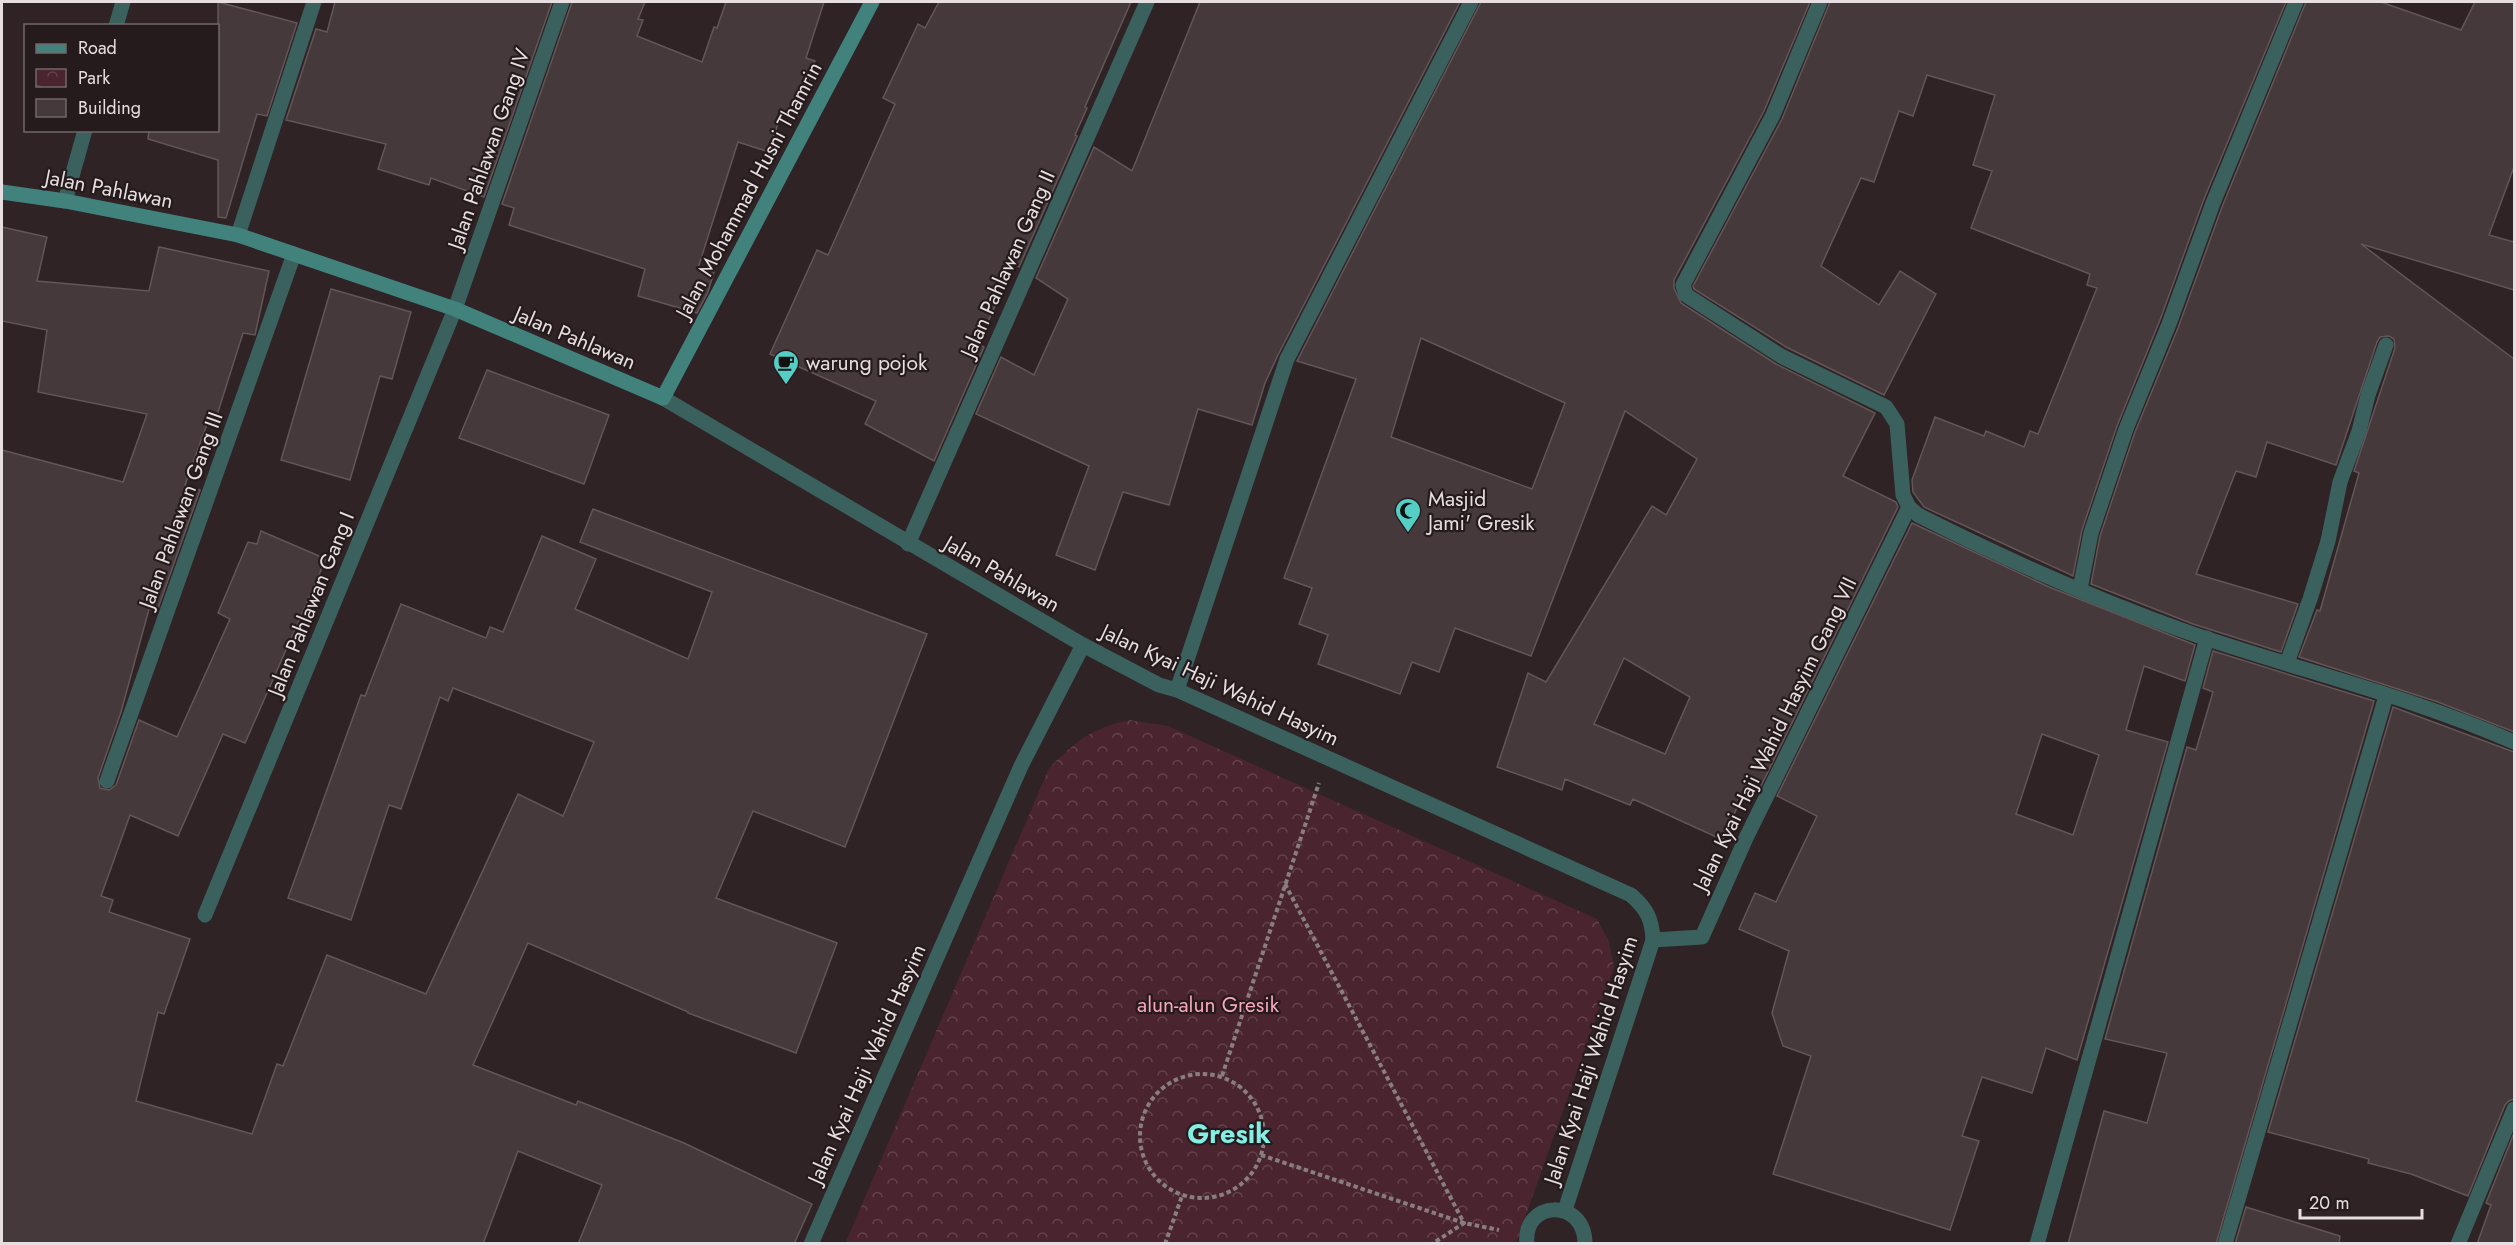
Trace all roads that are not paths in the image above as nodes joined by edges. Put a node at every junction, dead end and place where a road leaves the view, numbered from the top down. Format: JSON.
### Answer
{"nodes":[{"id":1,"x":123,"y":2,"type":"edge"},
{"id":2,"x":314,"y":2,"type":"edge"},
{"id":3,"x":562,"y":2,"type":"edge"},
{"id":4,"x":872,"y":2,"type":"edge"},
{"id":5,"x":1147,"y":2,"type":"edge"},
{"id":6,"x":1471,"y":2,"type":"edge"},
{"id":7,"x":1820,"y":2,"type":"edge"},
{"id":8,"x":2296,"y":2,"type":"edge"},
{"id":9,"x":117,"y":24,"type":"edge"},
{"id":10,"x":84,"y":132,"type":"edge"},
{"id":11,"x":2,"y":192,"type":"edge"},
{"id":12,"x":65,"y":201,"type":"junction"},
{"id":13,"x":238,"y":235,"type":"junction"},
{"id":14,"x":294,"y":254,"type":"junction"},
{"id":15,"x":455,"y":309,"type":"junction"},
{"id":16,"x":2386,"y":345,"type":"dead end"},
{"id":17,"x":663,"y":398,"type":"junction"},
{"id":18,"x":1910,"y":507,"type":"junction"},
{"id":19,"x":908,"y":544,"type":"junction"},
{"id":20,"x":2080,"y":589,"type":"junction"},
{"id":21,"x":2206,"y":638,"type":"junction"},
{"id":22,"x":1083,"y":645,"type":"junction"},
{"id":23,"x":2287,"y":663,"type":"junction"},
{"id":24,"x":1177,"y":690,"type":"junction"},
{"id":25,"x":2386,"y":696,"type":"junction"},
{"id":26,"x":2514,"y":742,"type":"edge"},
{"id":27,"x":107,"y":781,"type":"dead end"},
{"id":28,"x":205,"y":915,"type":"dead end"},
{"id":29,"x":1653,"y":940,"type":"junction"},
{"id":30,"x":2514,"y":1109,"type":"edge"},
{"id":31,"x":1565,"y":1210,"type":"junction"},
{"id":32,"x":1526,"y":1240,"type":"edge"},
{"id":33,"x":1586,"y":1243,"type":"edge"},
{"id":34,"x":811,"y":1244,"type":"edge"},
{"id":35,"x":2037,"y":1244,"type":"edge"},
{"id":36,"x":2225,"y":1244,"type":"edge"},
{"id":37,"x":2458,"y":1244,"type":"edge"}],
"edges":[{"from":1,"to":9,"type":"street"},
{"from":2,"to":13,"type":"street"},
{"from":3,"to":15,"type":"street","name":"Jalan Pahlawan Gang IV"},
{"from":4,"to":17,"type":"main road","name":"Jalan Mohammad Husni Thamrin"},
{"from":5,"to":19,"type":"street","name":"Jalan Pahlawan Gang II"},
{"from":6,"to":24,"type":"street"},
{"from":7,"to":18,"type":"street"},
{"from":8,"to":20,"type":"street"},
{"from":10,"to":12,"type":"street"},
{"from":11,"to":12,"type":"main road","name":"Jalan Pahlawan"},
{"from":12,"to":13,"type":"main road","name":"Jalan Pahlawan"},
{"from":13,"to":14,"type":"main road","name":"Jalan Pahlawan"},
{"from":14,"to":15,"type":"main road","name":"Jalan Pahlawan"},
{"from":14,"to":27,"type":"street","name":"Jalan Pahlawan Gang III"},
{"from":15,"to":17,"type":"main road","name":"Jalan Pahlawan"},
{"from":15,"to":28,"type":"street","name":"Jalan Pahlawan Gang I"},
{"from":16,"to":23,"type":"street"},
{"from":17,"to":19,"type":"street","name":"Jalan Pahlawan"},
{"from":18,"to":20,"type":"street"},
{"from":18,"to":29,"type":"street","name":"Jalan Kyai Haji Wahid Hasyim Gang VII"},
{"from":19,"to":22,"type":"street","name":"Jalan Pahlawan"},
{"from":20,"to":21,"type":"street"},
{"from":21,"to":23,"type":"street"},
{"from":21,"to":35,"type":"street"},
{"from":22,"to":24,"type":"street","name":"Jalan Kyai Haji Wahid Hasyim"},
{"from":22,"to":34,"type":"street","name":"Jalan Kyai Haji Wahid Hasyim"},
{"from":23,"to":25,"type":"street"},
{"from":24,"to":29,"type":"street","name":"Jalan Kyai Haji Wahid Hasyim"},
{"from":25,"to":26,"type":"street"},
{"from":25,"to":36,"type":"street"},
{"from":29,"to":31,"type":"street","name":"Jalan Kyai Haji Wahid Hasyim"},
{"from":30,"to":37,"type":"street"},
{"from":31,"to":32,"type":"street"},
{"from":31,"to":33,"type":"street"}]}
